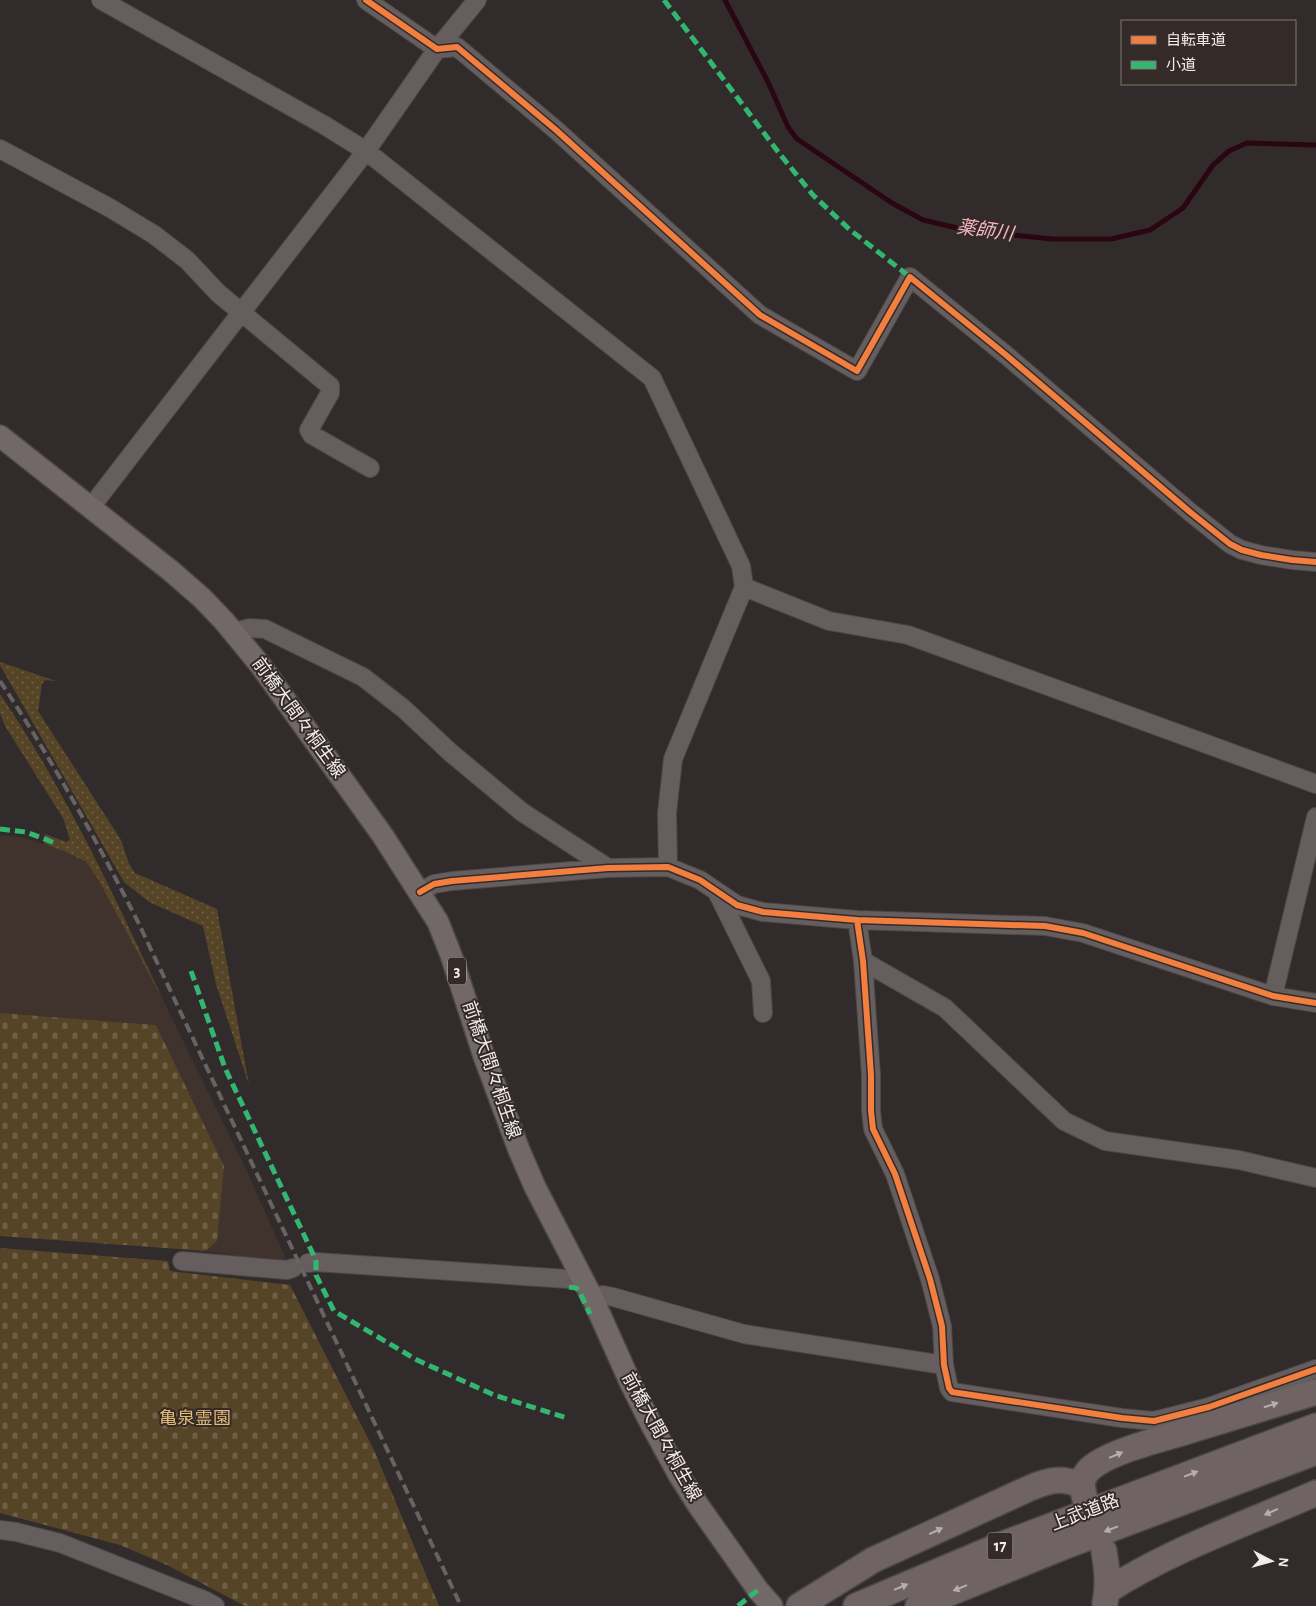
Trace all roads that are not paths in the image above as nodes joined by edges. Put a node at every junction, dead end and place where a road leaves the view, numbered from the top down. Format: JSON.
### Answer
{"nodes":[{"id":1,"x":101,"y":0,"type":"edge"},
{"id":2,"x":366,"y":0,"type":"edge"},
{"id":3,"x":476,"y":0,"type":"edge"},
{"id":4,"x":437,"y":49,"type":"junction"},
{"id":5,"x":0,"y":150,"type":"edge"},
{"id":6,"x":366,"y":150,"type":"junction"},
{"id":7,"x":240,"y":312,"type":"junction"},
{"id":8,"x":0,"y":436,"type":"edge"},
{"id":9,"x":370,"y":468,"type":"dead end"},
{"id":10,"x":91,"y":507,"type":"junction"},
{"id":11,"x":1316,"y":562,"type":"edge"},
{"id":12,"x":744,"y":587,"type":"junction"},
{"id":13,"x":234,"y":632,"type":"junction"},
{"id":14,"x":1316,"y":784,"type":"edge"},
{"id":15,"x":1316,"y":817,"type":"edge"},
{"id":16,"x":668,"y":867,"type":"junction"},
{"id":17,"x":608,"y":868,"type":"junction"},
{"id":18,"x":420,"y":892,"type":"junction"},
{"id":19,"x":717,"y":892,"type":"junction"},
{"id":20,"x":857,"y":920,"type":"junction"},
{"id":21,"x":863,"y":961,"type":"junction"},
{"id":22,"x":1273,"y":996,"type":"junction"},
{"id":23,"x":1316,"y":1003,"type":"edge"},
{"id":24,"x":763,"y":1013,"type":"dead end"},
{"id":25,"x":1316,"y":1178,"type":"edge"},
{"id":26,"x":182,"y":1262,"type":"dead end"},
{"id":27,"x":588,"y":1289,"type":"junction"},
{"id":28,"x":944,"y":1365,"type":"junction"},
{"id":29,"x":1316,"y":1369,"type":"edge"},
{"id":30,"x":1316,"y":1392,"type":"edge"},
{"id":31,"x":1316,"y":1426,"type":"edge"},
{"id":32,"x":1316,"y":1452,"type":"edge"},
{"id":33,"x":1316,"y":1493,"type":"edge"},
{"id":34,"x":0,"y":1530,"type":"edge"},
{"id":35,"x":1104,"y":1551,"type":"dead end"},
{"id":36,"x":1106,"y":1599,"type":"edge"},
{"id":37,"x":808,"y":1601,"type":"edge"},
{"id":38,"x":215,"y":1606,"type":"edge"},
{"id":39,"x":772,"y":1606,"type":"edge"},
{"id":40,"x":856,"y":1606,"type":"edge"},
{"id":41,"x":918,"y":1606,"type":"edge"}],
"edges":[{"from":1,"to":6,"type":"street"},
{"from":2,"to":4,"type":"street"},
{"from":3,"to":4,"type":"street"},
{"from":4,"to":6,"type":"street"},
{"from":4,"to":11,"type":"street"},
{"from":5,"to":7,"type":"street"},
{"from":6,"to":7,"type":"street"},
{"from":6,"to":12,"type":"street"},
{"from":7,"to":9,"type":"street"},
{"from":7,"to":10,"type":"street"},
{"from":8,"to":10,"type":"main road","name":"前橋大間々桐生線","number":"3"},
{"from":10,"to":13,"type":"main road","name":"前橋大間々桐生線","number":"3"},
{"from":12,"to":14,"type":"street"},
{"from":12,"to":16,"type":"street"},
{"from":13,"to":17,"type":"street"},
{"from":13,"to":18,"type":"main road","name":"前橋大間々桐生線","number":"3"},
{"from":15,"to":22,"type":"street"},
{"from":16,"to":17,"type":"street"},
{"from":16,"to":19,"type":"street"},
{"from":17,"to":18,"type":"street"},
{"from":18,"to":27,"type":"main road","name":"前橋大間々桐生線","number":"3"},
{"from":19,"to":20,"type":"street"},
{"from":19,"to":24,"type":"street"},
{"from":20,"to":21,"type":"street"},
{"from":20,"to":22,"type":"street"},
{"from":21,"to":25,"type":"street"},
{"from":21,"to":28,"type":"street"},
{"from":22,"to":23,"type":"street"},
{"from":26,"to":27,"type":"street"},
{"from":27,"to":28,"type":"street"},
{"from":27,"to":39,"type":"main road","name":"前橋大間々桐生線","number":"3"},
{"from":28,"to":29,"type":"street"},
{"from":37,"to":30,"type":"highway","one_way":true},
{"from":40,"to":31,"type":"highway","name":"上武道路","number":"17","one_way":true},
{"from":32,"to":41,"type":"highway","name":"上武道路","number":"17","one_way":true},
{"from":33,"to":36,"type":"highway","one_way":true},
{"from":34,"to":38,"type":"street"},
{"from":35,"to":36,"type":"highway"}]}
